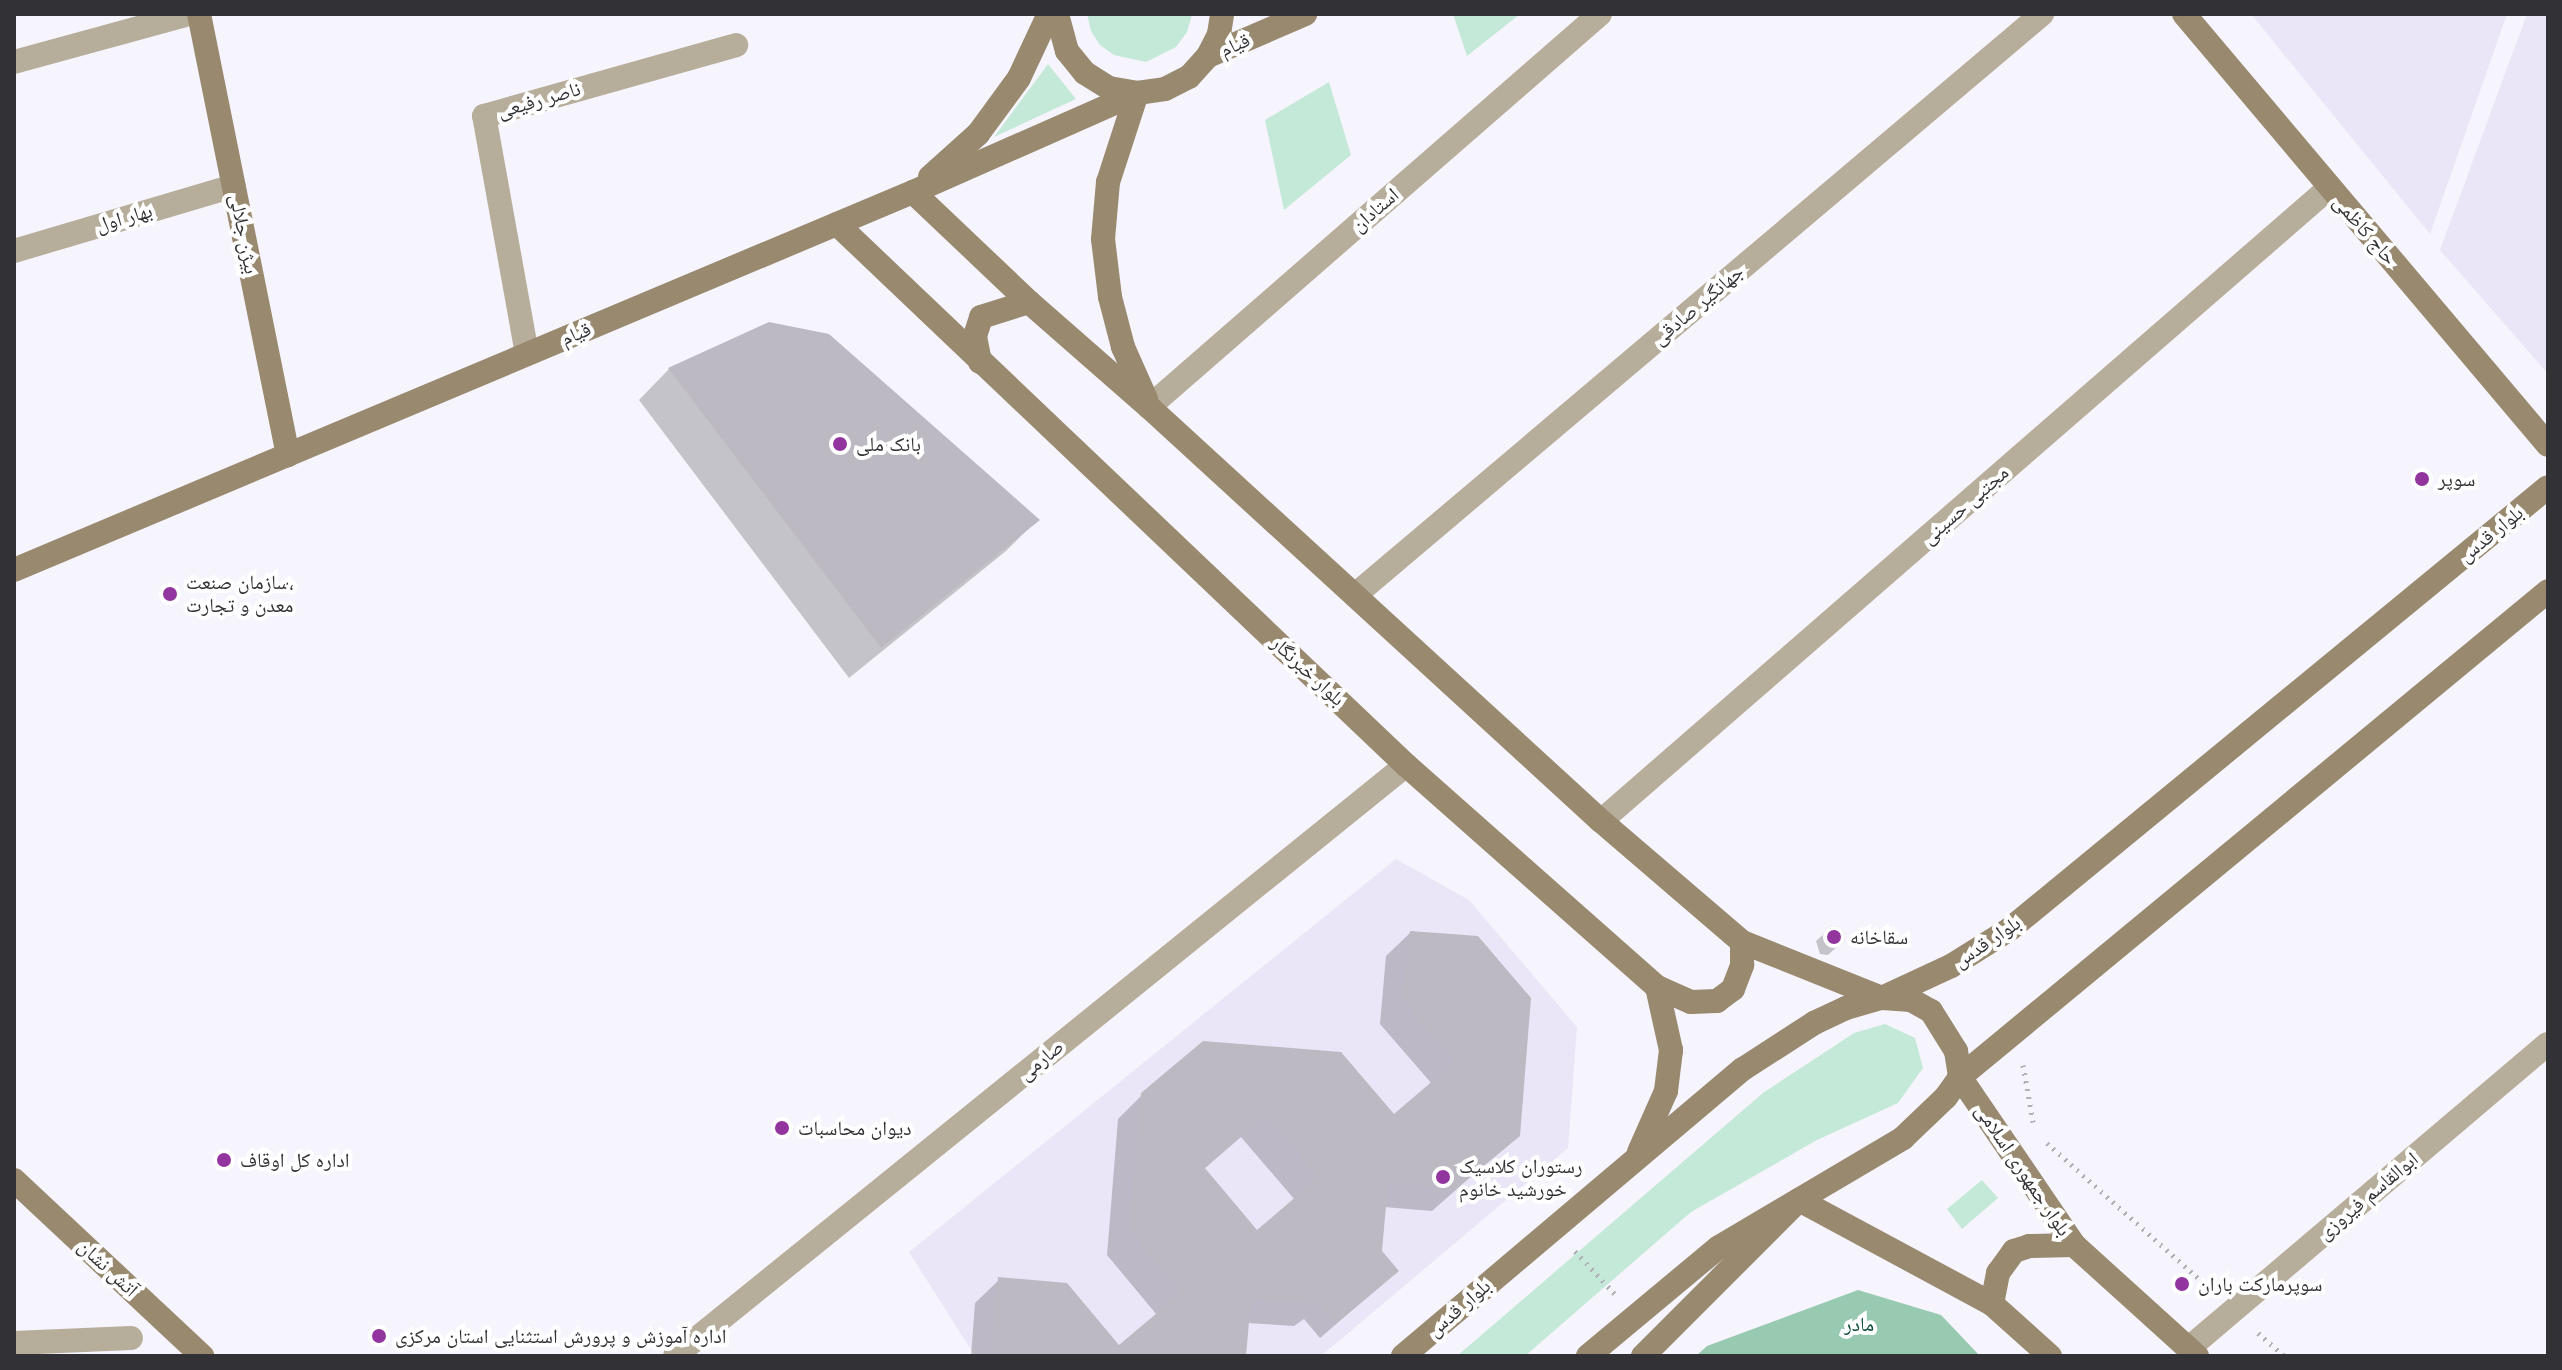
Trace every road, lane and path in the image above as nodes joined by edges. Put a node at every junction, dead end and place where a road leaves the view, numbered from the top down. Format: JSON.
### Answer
{"nodes":[{"id":1,"x":189,"y":14,"type":"edge"},
{"id":2,"x":199,"y":14,"type":"edge"},
{"id":3,"x":1049,"y":14,"type":"edge"},
{"id":4,"x":1057,"y":14,"type":"edge"},
{"id":5,"x":1222,"y":14,"type":"edge"},
{"id":6,"x":1305,"y":14,"type":"edge"},
{"id":7,"x":1600,"y":14,"type":"edge"},
{"id":8,"x":2042,"y":14,"type":"edge"},
{"id":9,"x":2184,"y":14,"type":"edge"},
{"id":10,"x":736,"y":45,"type":"dead end"},
{"id":11,"x":1208,"y":56,"type":"junction"},
{"id":12,"x":14,"y":62,"type":"edge"},
{"id":13,"x":1137,"y":93,"type":"junction"},
{"id":14,"x":234,"y":186,"type":"junction"},
{"id":15,"x":2329,"y":188,"type":"junction"},
{"id":16,"x":913,"y":192,"type":"junction"},
{"id":17,"x":837,"y":224,"type":"junction"},
{"id":18,"x":14,"y":251,"type":"edge"},
{"id":19,"x":1029,"y":302,"type":"junction"},
{"id":20,"x":527,"y":354,"type":"junction"},
{"id":21,"x":980,"y":362,"type":"junction"},
{"id":22,"x":1149,"y":407,"type":"junction"},
{"id":23,"x":2548,"y":445,"type":"edge"},
{"id":24,"x":288,"y":455,"type":"junction"},
{"id":25,"x":2548,"y":487,"type":"edge"},
{"id":26,"x":14,"y":570,"type":"edge"},
{"id":27,"x":2548,"y":591,"type":"edge"},
{"id":28,"x":1355,"y":595,"type":"junction"},
{"id":29,"x":1406,"y":765,"type":"junction"},
{"id":30,"x":1601,"y":821,"type":"junction"},
{"id":31,"x":1742,"y":942,"type":"junction"},
{"id":32,"x":1657,"y":987,"type":"junction"},
{"id":33,"x":1882,"y":998,"type":"junction"},
{"id":34,"x":2548,"y":1044,"type":"edge"},
{"id":35,"x":2023,"y":1060,"type":"dead end"},
{"id":36,"x":1960,"y":1077,"type":"junction"},
{"id":37,"x":2034,"y":1131,"type":"dead end"},
{"id":38,"x":2046,"y":1141,"type":"dead end"},
{"id":39,"x":1636,"y":1157,"type":"junction"},
{"id":40,"x":14,"y":1180,"type":"edge"},
{"id":41,"x":1799,"y":1200,"type":"junction"},
{"id":42,"x":1553,"y":1227,"type":"junction"},
{"id":43,"x":2074,"y":1245,"type":"junction"},
{"id":44,"x":1992,"y":1304,"type":"junction"},
{"id":45,"x":2233,"y":1310,"type":"junction"},
{"id":46,"x":1636,"y":1316,"type":"junction"},
{"id":47,"x":131,"y":1338,"type":"dead end"},
{"id":48,"x":14,"y":1343,"type":"edge"},
{"id":49,"x":2193,"y":1352,"type":"edge"},
{"id":50,"x":202,"y":1356,"type":"edge"},
{"id":51,"x":675,"y":1356,"type":"edge"},
{"id":52,"x":1403,"y":1356,"type":"edge"},
{"id":53,"x":1588,"y":1356,"type":"edge"},
{"id":54,"x":1643,"y":1356,"type":"edge"},
{"id":55,"x":2050,"y":1356,"type":"edge"},
{"id":56,"x":2284,"y":1356,"type":"edge"}],
"edges":[{"from":1,"to":12,"type":"street"},
{"from":2,"to":14,"type":"street","name":"بیژن جلالی"},
{"from":3,"to":16,"type":"street"},
{"from":4,"to":13,"type":"street"},
{"from":5,"to":11,"type":"street"},
{"from":6,"to":11,"type":"street","name":"قیام"},
{"from":7,"to":22,"type":"street","name":"استادان"},
{"from":8,"to":28,"type":"street","name":"جهانگیر صادقی"},
{"from":9,"to":15,"type":"street","name":"حاج کاظمی"},
{"from":10,"to":20,"type":"street","name":"ناصر رفیعی"},
{"from":11,"to":13,"type":"street","name":"قیام"},
{"from":13,"to":16,"type":"street","name":"قیام"},
{"from":13,"to":22,"type":"street"},
{"from":14,"to":18,"type":"street","name":"بهار اول"},
{"from":14,"to":24,"type":"street","name":"بیژن جلالی"},
{"from":15,"to":23,"type":"street","name":"حاج کاظمی"},
{"from":15,"to":30,"type":"street","name":"مجتبی حسینی"},
{"from":16,"to":17,"type":"street","name":"قیام"},
{"from":16,"to":19,"type":"street"},
{"from":17,"to":20,"type":"street","name":"قیام"},
{"from":17,"to":21,"type":"street","name":"بلوار خبرنگار"},
{"from":19,"to":21,"type":"street"},
{"from":19,"to":22,"type":"street"},
{"from":20,"to":24,"type":"street","name":"قیام"},
{"from":21,"to":29,"type":"street","name":"بلوار خبرنگار"},
{"from":22,"to":28,"type":"street"},
{"from":24,"to":26,"type":"street","name":"قیام"},
{"from":25,"to":33,"type":"street","name":"بلوار قدس"},
{"from":27,"to":36,"type":"street"},
{"from":28,"to":30,"type":"street"},
{"from":29,"to":32,"type":"street","name":"بلوار خبرنگار"},
{"from":29,"to":51,"type":"street","name":"صارمی"},
{"from":30,"to":31,"type":"street"},
{"from":31,"to":32,"type":"street","name":"بلوار خبرنگار"},
{"from":31,"to":33,"type":"street"},
{"from":32,"to":39,"type":"street"},
{"from":33,"to":36,"type":"street","name":"بلوار جمهوری اسلامی"},
{"from":33,"to":39,"type":"street","name":"بلوار قدس"},
{"from":34,"to":45,"type":"street","name":"ابوالقاسم فیروزی"},
{"from":35,"to":37,"type":"path"},
{"from":36,"to":41,"type":"street"},
{"from":36,"to":43,"type":"street","name":"بلوار جمهوری اسلامی"},
{"from":38,"to":45,"type":"path"},
{"from":39,"to":42,"type":"street","name":"بلوار قدس"},
{"from":40,"to":50,"type":"street","name":"آتش نشان"},
{"from":41,"to":44,"type":"street"},
{"from":41,"to":46,"type":"street"},
{"from":41,"to":54,"type":"street"},
{"from":42,"to":46,"type":"path"},
{"from":42,"to":52,"type":"street","name":"بلوار قدس"},
{"from":43,"to":44,"type":"street"},
{"from":43,"to":49,"type":"street","name":"بلوار جمهوری اسلامی"},
{"from":44,"to":55,"type":"street"},
{"from":45,"to":49,"type":"street","name":"ابوالقاسم فیروزی"},
{"from":45,"to":56,"type":"path"},
{"from":46,"to":53,"type":"street"},
{"from":47,"to":48,"type":"street"}]}
